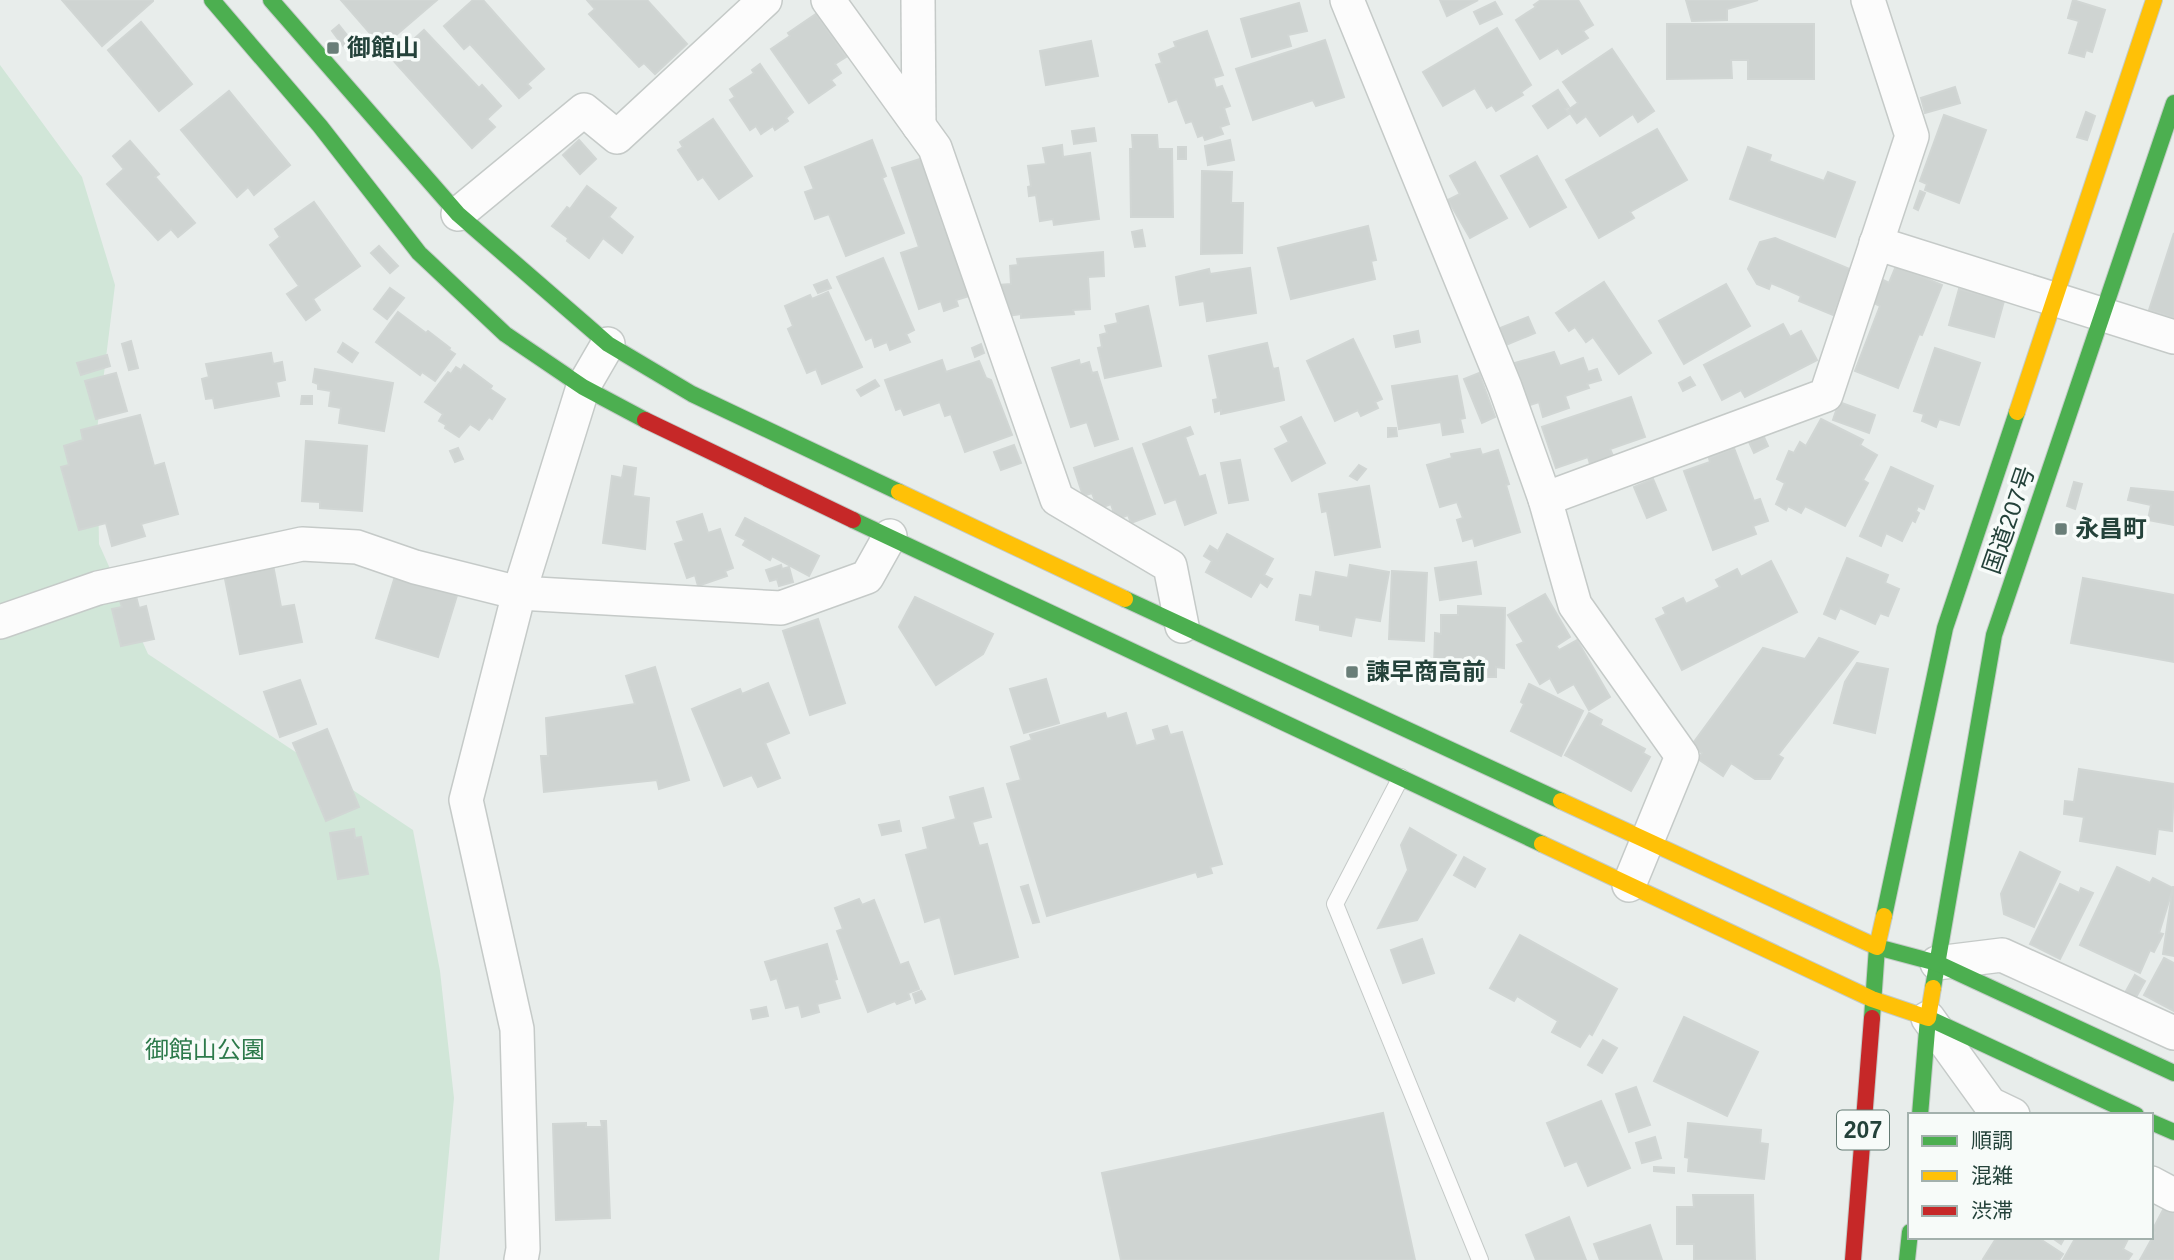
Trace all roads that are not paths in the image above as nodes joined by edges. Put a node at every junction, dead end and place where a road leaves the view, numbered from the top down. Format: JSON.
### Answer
{"nodes":[{"id":1,"x":212,"y":0,"type":"edge"},
{"id":2,"x":271,"y":0,"type":"edge"},
{"id":3,"x":828,"y":0,"type":"edge"},
{"id":4,"x":918,"y":0,"type":"edge"},
{"id":5,"x":1347,"y":0,"type":"edge"},
{"id":6,"x":1868,"y":0,"type":"edge"},
{"id":7,"x":2154,"y":0,"type":"edge"},
{"id":8,"x":752,"y":4,"type":"edge"},
{"id":9,"x":2174,"y":103,"type":"edge"},
{"id":10,"x":919,"y":127,"type":"junction"},
{"id":11,"x":458,"y":214,"type":"junction"},
{"id":12,"x":1876,"y":243,"type":"junction"},
{"id":13,"x":2055,"y":299,"type":"junction"},
{"id":14,"x":2102,"y":314,"type":"junction"},
{"id":15,"x":2174,"y":337,"type":"edge"},
{"id":16,"x":608,"y":344,"type":"junction"},
{"id":17,"x":583,"y":387,"type":"junction"},
{"id":18,"x":1545,"y":499,"type":"junction"},
{"id":19,"x":890,"y":536,"type":"junction"},
{"id":20,"x":519,"y":593,"type":"junction"},
{"id":21,"x":0,"y":622,"type":"edge"},
{"id":22,"x":1182,"y":626,"type":"junction"},
{"id":23,"x":1401,"y":777,"type":"junction"},
{"id":24,"x":1647,"y":842,"type":"junction"},
{"id":25,"x":1629,"y":885,"type":"junction"},
{"id":26,"x":1877,"y":947,"type":"junction"},
{"id":27,"x":1937,"y":963,"type":"junction"},
{"id":28,"x":1872,"y":999,"type":"junction"},
{"id":29,"x":1928,"y":1018,"type":"junction"},
{"id":30,"x":2174,"y":1033,"type":"edge"},
{"id":31,"x":2174,"y":1073,"type":"edge"},
{"id":32,"x":1920,"y":1113,"type":"edge"},
{"id":33,"x":2009,"y":1113,"type":"edge"},
{"id":34,"x":2132,"y":1113,"type":"edge"},
{"id":35,"x":2153,"y":1123,"type":"edge"},
{"id":36,"x":2174,"y":1132,"type":"edge"},
{"id":37,"x":2153,"y":1184,"type":"edge"},
{"id":38,"x":2174,"y":1195,"type":"edge"},
{"id":39,"x":1909,"y":1239,"type":"edge"},
{"id":40,"x":521,"y":1260,"type":"edge"},
{"id":41,"x":1480,"y":1260,"type":"edge"},
{"id":42,"x":1853,"y":1260,"type":"edge"},
{"id":43,"x":1907,"y":1260,"type":"edge"}],
"edges":[{"from":1,"to":17,"type":"main road"},
{"from":2,"to":11,"type":"main road"},
{"from":3,"to":10,"type":"street"},
{"from":4,"to":10,"type":"street"},
{"from":5,"to":18,"type":"street"},
{"from":6,"to":12,"type":"street"},
{"from":7,"to":13,"type":"main road"},
{"from":8,"to":11,"type":"street"},
{"from":9,"to":14,"type":"main road","name":"国道207号","number":"207"},
{"from":10,"to":22,"type":"street"},
{"from":11,"to":16,"type":"main road"},
{"from":12,"to":13,"type":"street"},
{"from":12,"to":18,"type":"street"},
{"from":13,"to":14,"type":"street"},
{"from":13,"to":26,"type":"main road"},
{"from":14,"to":15,"type":"street"},
{"from":14,"to":27,"type":"main road","name":"国道207号","number":"207"},
{"from":16,"to":17,"type":"street"},
{"from":16,"to":22,"type":"main road"},
{"from":17,"to":19,"type":"main road"},
{"from":17,"to":20,"type":"street"},
{"from":18,"to":24,"type":"street"},
{"from":19,"to":20,"type":"street"},
{"from":19,"to":23,"type":"main road"},
{"from":20,"to":21,"type":"street"},
{"from":20,"to":40,"type":"street"},
{"from":22,"to":24,"type":"main road"},
{"from":23,"to":25,"type":"main road"},
{"from":23,"to":41,"type":"lane"},
{"from":24,"to":25,"type":"street"},
{"from":24,"to":26,"type":"main road"},
{"from":25,"to":28,"type":"main road"},
{"from":26,"to":27,"type":"main road"},
{"from":26,"to":28,"type":"main road","number":"207"},
{"from":27,"to":29,"type":"main road","name":"国道207号","number":"207"},
{"from":27,"to":30,"type":"street"},
{"from":27,"to":31,"type":"main road"},
{"from":28,"to":29,"type":"main road"},
{"from":28,"to":42,"type":"main road","number":"207"},
{"from":29,"to":32,"type":"main road","name":"国道207号","number":"207"},
{"from":29,"to":33,"type":"street"},
{"from":29,"to":34,"type":"main road"},
{"from":35,"to":36,"type":"main road"},
{"from":37,"to":38,"type":"street"},
{"from":39,"to":43,"type":"main road"}]}
